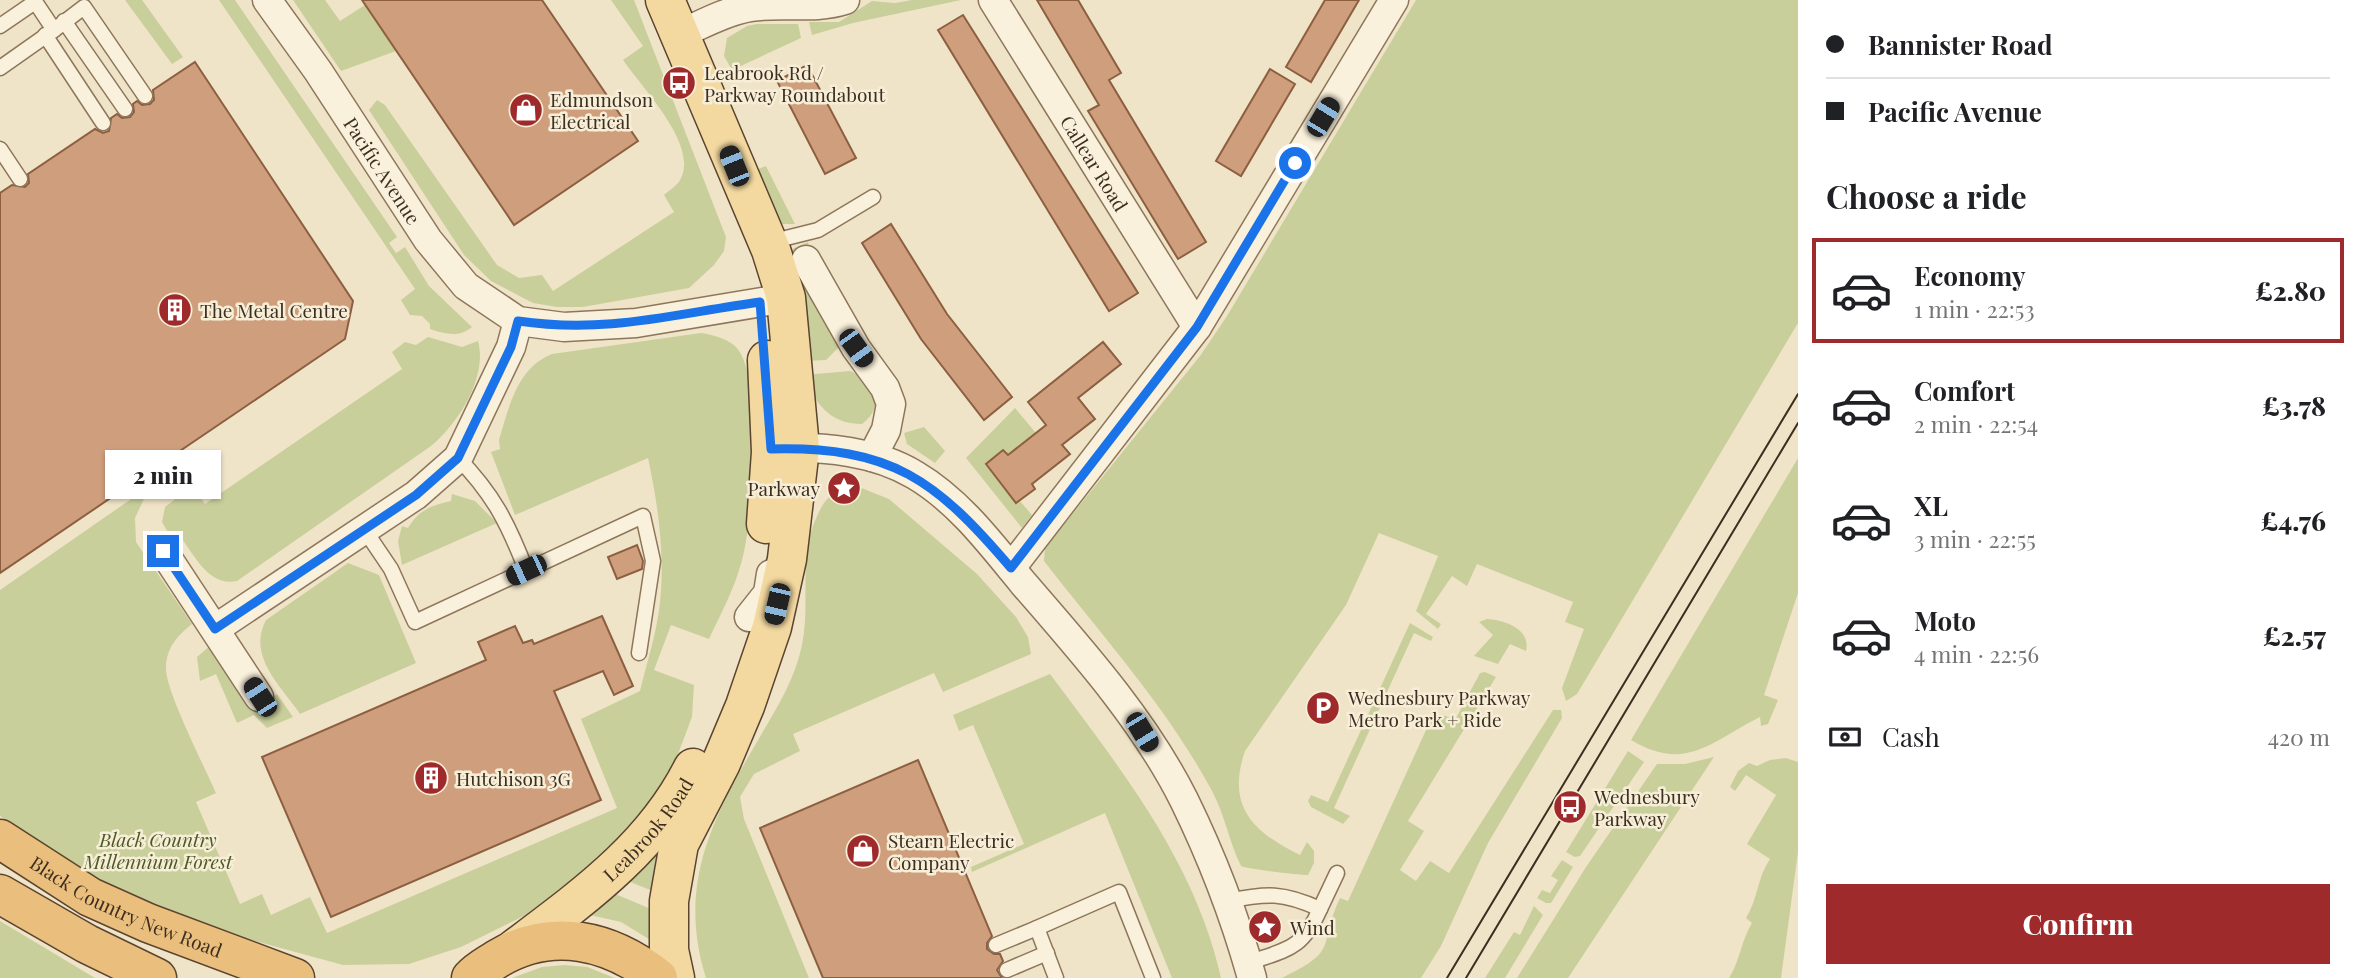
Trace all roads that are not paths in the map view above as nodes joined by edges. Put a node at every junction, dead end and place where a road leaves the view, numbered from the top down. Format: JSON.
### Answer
{"nodes":[{"id":1,"x":267,"y":0,"type":"edge"},
{"id":2,"x":845,"y":0,"type":"edge"},
{"id":3,"x":993,"y":0,"type":"edge"},
{"id":4,"x":1394,"y":0,"type":"edge"},
{"id":5,"x":35,"y":1,"type":"edge"},
{"id":6,"x":672,"y":17,"type":"edge"},
{"id":7,"x":0,"y":26,"type":"edge"},
{"id":8,"x":54,"y":29,"type":"junction"},
{"id":9,"x":0,"y":68,"type":"edge"},
{"id":10,"x":145,"y":96,"type":"dead end"},
{"id":11,"x":125,"y":109,"type":"dead end"},
{"id":12,"x":103,"y":123,"type":"dead end"},
{"id":13,"x":0,"y":149,"type":"edge"},
{"id":14,"x":20,"y":179,"type":"dead end"},
{"id":15,"x":873,"y":197,"type":"dead end"},
{"id":16,"x":760,"y":227,"type":"junction"},
{"id":17,"x":806,"y":260,"type":"dead end"},
{"id":18,"x":773,"y":300,"type":"junction"},
{"id":19,"x":518,"y":321,"type":"junction"},
{"id":20,"x":1197,"y":327,"type":"junction"},
{"id":21,"x":786,"y":448,"type":"junction"},
{"id":22,"x":872,"y":457,"type":"junction"},
{"id":23,"x":458,"y":458,"type":"junction"},
{"id":24,"x":365,"y":529,"type":"junction"},
{"id":25,"x":163,"y":551,"type":"dead end"},
{"id":26,"x":1011,"y":568,"type":"junction"},
{"id":27,"x":526,"y":570,"type":"junction"},
{"id":28,"x":215,"y":629,"type":"junction"},
{"id":29,"x":639,"y":653,"type":"dead end"},
{"id":30,"x":260,"y":697,"type":"dead end"},
{"id":31,"x":0,"y":839,"type":"edge"},
{"id":32,"x":1337,"y":873,"type":"dead end"},
{"id":33,"x":0,"y":894,"type":"edge"},
{"id":34,"x":1227,"y":901,"type":"junction"},
{"id":35,"x":1320,"y":909,"type":"junction"},
{"id":36,"x":1037,"y":928,"type":"junction"},
{"id":37,"x":996,"y":945,"type":"dead end"},
{"id":38,"x":513,"y":950,"type":"junction"},
{"id":39,"x":1046,"y":953,"type":"junction"},
{"id":40,"x":1007,"y":970,"type":"dead end"},
{"id":41,"x":1250,"y":971,"type":"edge"},
{"id":42,"x":468,"y":976,"type":"edge"},
{"id":43,"x":157,"y":978,"type":"edge"},
{"id":44,"x":295,"y":978,"type":"edge"},
{"id":45,"x":657,"y":978,"type":"edge"},
{"id":46,"x":675,"y":978,"type":"edge"},
{"id":47,"x":1056,"y":978,"type":"edge"},
{"id":48,"x":1153,"y":978,"type":"edge"}],
"edges":[{"from":1,"to":19,"type":"street","name":"Pacific Avenue"},
{"from":2,"to":6,"type":"street"},
{"from":3,"to":20,"type":"street","name":"Callear Road"},
{"from":4,"to":20,"type":"street"},
{"from":5,"to":7,"type":"lane"},
{"from":5,"to":8,"type":"lane"},
{"from":6,"to":16,"type":"main road","name":"Leabrook Road"},
{"from":8,"to":9,"type":"lane"},
{"from":8,"to":10,"type":"lane"},
{"from":8,"to":11,"type":"lane"},
{"from":8,"to":12,"type":"lane"},
{"from":13,"to":14,"type":"lane"},
{"from":15,"to":16,"type":"lane"},
{"from":16,"to":18,"type":"main road","name":"Leabrook Road"},
{"from":17,"to":22,"type":"street"},
{"from":18,"to":19,"type":"street","name":"Pacific Avenue"},
{"from":18,"to":21,"type":"main road","name":"Leabrook Road"},
{"from":19,"to":23,"type":"street"},
{"from":20,"to":26,"type":"street"},
{"from":21,"to":22,"type":"street"},
{"from":21,"to":38,"type":"main road","name":"Leabrook Road"},
{"from":21,"to":46,"type":"main road","name":"Leabrook Road"},
{"from":22,"to":26,"type":"street"},
{"from":23,"to":24,"type":"street"},
{"from":23,"to":27,"type":"lane"},
{"from":24,"to":27,"type":"lane"},
{"from":24,"to":28,"type":"street"},
{"from":25,"to":28,"type":"street"},
{"from":26,"to":34,"type":"street"},
{"from":27,"to":29,"type":"lane"},
{"from":28,"to":30,"type":"street"},
{"from":31,"to":44,"type":"highway","name":"Black Country New Road"},
{"from":32,"to":35,"type":"lane"},
{"from":33,"to":43,"type":"highway"},
{"from":34,"to":35,"type":"lane"},
{"from":34,"to":41,"type":"street"},
{"from":35,"to":41,"type":"lane"},
{"from":36,"to":37,"type":"lane"},
{"from":36,"to":39,"type":"lane"},
{"from":36,"to":48,"type":"lane"},
{"from":38,"to":42,"type":"highway"},
{"from":38,"to":45,"type":"highway"},
{"from":39,"to":40,"type":"lane"},
{"from":39,"to":47,"type":"lane"}]}
